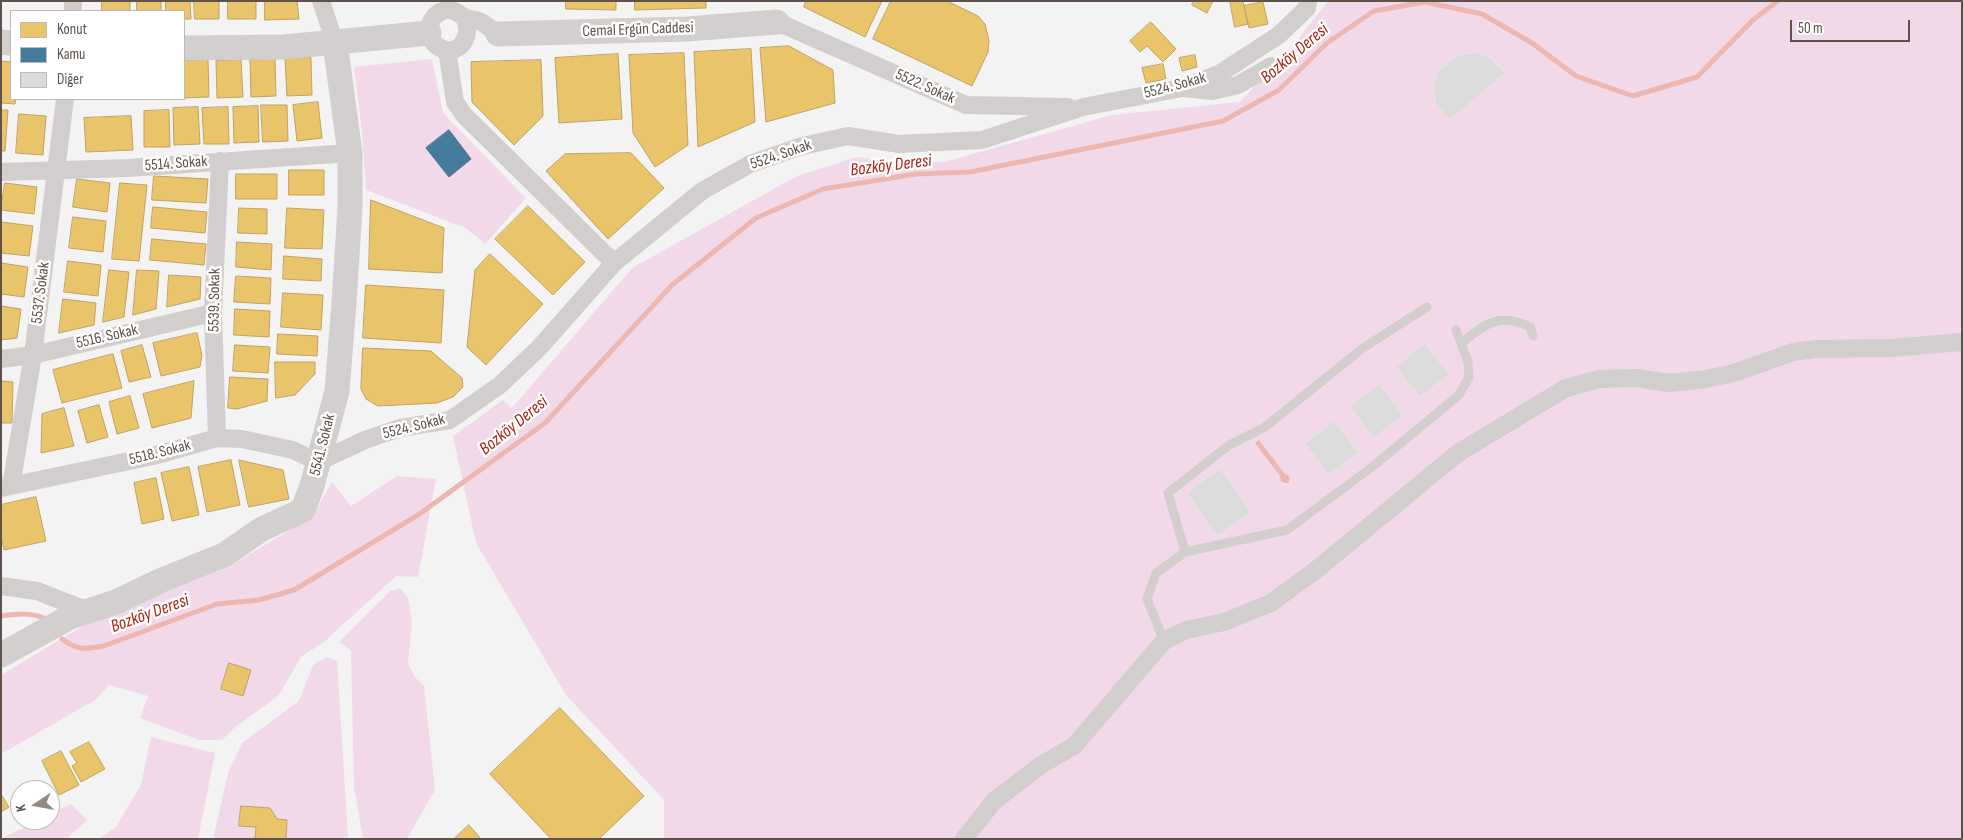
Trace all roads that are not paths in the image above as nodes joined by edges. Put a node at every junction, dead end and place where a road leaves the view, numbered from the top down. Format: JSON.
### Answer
{"nodes":[{"id":1,"x":321,"y":1,"type":"edge"},
{"id":2,"x":1308,"y":1,"type":"edge"},
{"id":3,"x":458,"y":10,"type":"edge"},
{"id":4,"x":778,"y":22,"type":"joint"},
{"id":5,"x":498,"y":34,"type":"junction"},
{"id":6,"x":467,"y":36,"type":"junction"},
{"id":7,"x":438,"y":41,"type":"junction"},
{"id":8,"x":336,"y":43,"type":"junction"},
{"id":9,"x":185,"y":48,"type":"edge"},
{"id":10,"x":1271,"y":66,"type":"dead end"},
{"id":11,"x":1182,"y":88,"type":"junction"},
{"id":12,"x":66,"y":100,"type":"edge"},
{"id":13,"x":1083,"y":108,"type":"junction"},
{"id":14,"x":350,"y":152,"type":"junction"},
{"id":15,"x":220,"y":161,"type":"junction"},
{"id":16,"x":56,"y":171,"type":"junction"},
{"id":17,"x":1,"y":172,"type":"edge"},
{"id":18,"x":614,"y":263,"type":"junction"},
{"id":19,"x":1427,"y":307,"type":"dead end"},
{"id":20,"x":213,"y":312,"type":"junction"},
{"id":21,"x":1456,"y":330,"type":"dead end"},
{"id":22,"x":1533,"y":336,"type":"dead end"},
{"id":23,"x":1962,"y":342,"type":"edge"},
{"id":24,"x":1461,"y":344,"type":"junction"},
{"id":25,"x":33,"y":355,"type":"junction"},
{"id":26,"x":1,"y":359,"type":"edge"},
{"id":27,"x":217,"y":438,"type":"junction"},
{"id":28,"x":318,"y":462,"type":"junction"},
{"id":29,"x":6,"y":487,"type":"edge"},
{"id":30,"x":1185,"y":552,"type":"junction"},
{"id":31,"x":1,"y":586,"type":"edge"},
{"id":32,"x":88,"y":611,"type":"junction"},
{"id":33,"x":1164,"y":641,"type":"junction"},
{"id":34,"x":1,"y":655,"type":"edge"},
{"id":35,"x":964,"y":839,"type":"edge"}],
"edges":[{"from":1,"to":8,"type":"street"},
{"from":2,"to":11,"type":"street","name":"5524. Sokak"},
{"from":3,"to":5,"type":"street"},
{"from":3,"to":6,"type":"street"},
{"from":3,"to":7,"type":"street"},
{"from":4,"to":5,"type":"street","name":"Cemal Ergün Caddesi"},
{"from":4,"to":13,"type":"street","name":"5522. Sokak"},
{"from":5,"to":6,"type":"street","name":"Cemal Ergün Caddesi"},
{"from":6,"to":7,"type":"street"},
{"from":7,"to":8,"type":"street"},
{"from":7,"to":18,"type":"street"},
{"from":8,"to":9,"type":"street"},
{"from":8,"to":14,"type":"street","name":"5541. Sokak"},
{"from":10,"to":11,"type":"street"},
{"from":11,"to":13,"type":"street","name":"5524. Sokak"},
{"from":12,"to":16,"type":"street","name":"5537. Sokak"},
{"from":13,"to":18,"type":"street","name":"5524. Sokak"},
{"from":14,"to":15,"type":"street","name":"5514. Sokak"},
{"from":14,"to":28,"type":"street","name":"5541. Sokak"},
{"from":15,"to":16,"type":"street","name":"5514. Sokak"},
{"from":15,"to":20,"type":"street","name":"5539. Sokak"},
{"from":16,"to":17,"type":"street","name":"5514. Sokak"},
{"from":16,"to":25,"type":"street","name":"5537. Sokak"},
{"from":18,"to":28,"type":"street","name":"5524. Sokak"},
{"from":19,"to":30,"type":"lane"},
{"from":20,"to":25,"type":"street","name":"5516. Sokak"},
{"from":20,"to":27,"type":"street","name":"5539. Sokak"},
{"from":21,"to":24,"type":"lane"},
{"from":22,"to":24,"type":"lane"},
{"from":23,"to":33,"type":"street"},
{"from":24,"to":30,"type":"lane"},
{"from":25,"to":26,"type":"street","name":"5516. Sokak"},
{"from":25,"to":29,"type":"street","name":"5537. Sokak"},
{"from":27,"to":28,"type":"street","name":"5518. Sokak"},
{"from":27,"to":29,"type":"street","name":"5518. Sokak"},
{"from":28,"to":32,"type":"street","name":"5541. Sokak"},
{"from":30,"to":33,"type":"lane"},
{"from":31,"to":32,"type":"street"},
{"from":32,"to":34,"type":"street","name":"5541. Sokak"},
{"from":33,"to":35,"type":"street"}]}
